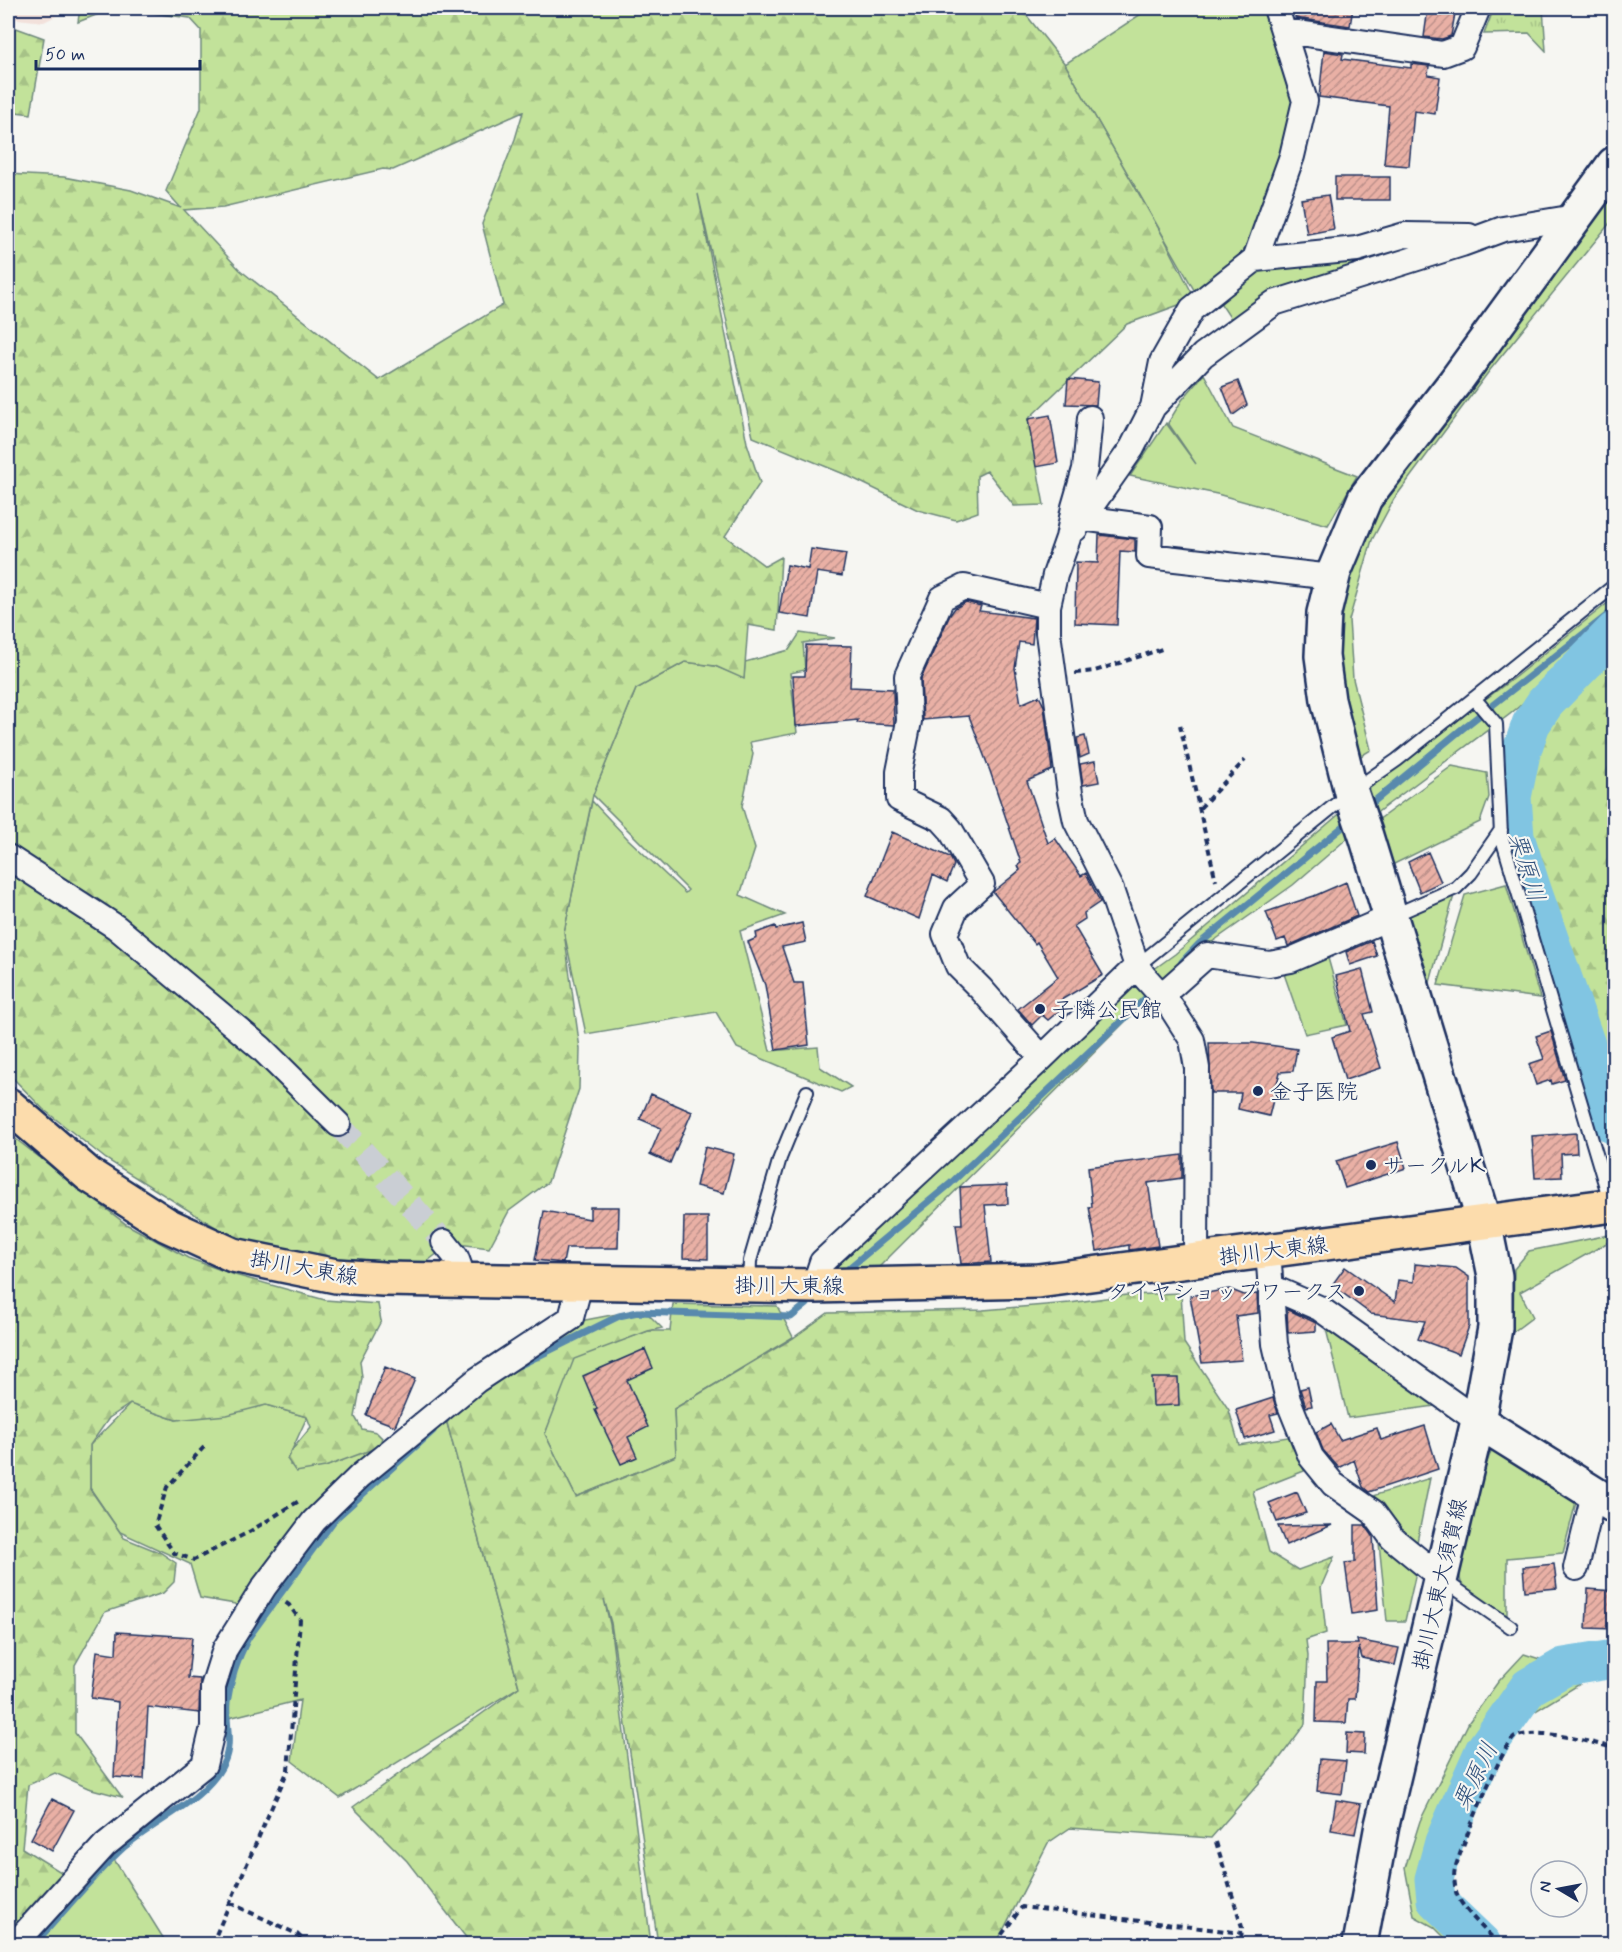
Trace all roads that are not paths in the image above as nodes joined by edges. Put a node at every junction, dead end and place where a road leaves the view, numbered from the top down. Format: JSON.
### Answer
{"nodes":[{"id":1,"x":1276,"y":8,"type":"edge"},
{"id":2,"x":1478,"y":8,"type":"edge"},
{"id":3,"x":1285,"y":31,"type":"junction"},
{"id":4,"x":1614,"y":164,"type":"edge"},
{"id":5,"x":1575,"y":217,"type":"junction"},
{"id":6,"x":1484,"y":236,"type":"junction"},
{"id":7,"x":1255,"y":260,"type":"junction"},
{"id":8,"x":1153,"y":407,"type":"junction"},
{"id":9,"x":1090,"y":418,"type":"dead end"},
{"id":10,"x":1082,"y":518,"type":"junction"},
{"id":11,"x":1068,"y":538,"type":"junction"},
{"id":12,"x":1332,"y":577,"type":"junction"},
{"id":13,"x":1614,"y":586,"type":"edge"},
{"id":14,"x":1048,"y":606,"type":"junction"},
{"id":15,"x":1474,"y":698,"type":"junction"},
{"id":16,"x":1352,"y":795,"type":"junction"},
{"id":17,"x":1501,"y":830,"type":"junction"},
{"id":18,"x":8,"y":857,"type":"edge"},
{"id":19,"x":1391,"y":917,"type":"junction"},
{"id":20,"x":1150,"y":982,"type":"junction"},
{"id":21,"x":1042,"y":1058,"type":"junction"},
{"id":22,"x":807,"y":1092,"type":"dead end"},
{"id":23,"x":8,"y":1105,"type":"edge"},
{"id":24,"x":338,"y":1124,"type":"tunnel mouth"},
{"id":25,"x":1613,"y":1208,"type":"edge"},
{"id":26,"x":1484,"y":1221,"type":"junction"},
{"id":27,"x":444,"y":1242,"type":"tunnel mouth"},
{"id":28,"x":1268,"y":1251,"type":"junction"},
{"id":29,"x":1196,"y":1260,"type":"junction"},
{"id":30,"x":465,"y":1282,"type":"junction"},
{"id":31,"x":580,"y":1284,"type":"junction"},
{"id":32,"x":749,"y":1286,"type":"junction"},
{"id":33,"x":814,"y":1286,"type":"junction"},
{"id":34,"x":1271,"y":1287,"type":"junction"},
{"id":35,"x":1478,"y":1421,"type":"junction"},
{"id":36,"x":1604,"y":1500,"type":"edge"},
{"id":37,"x":1576,"y":1568,"type":"dead end"},
{"id":38,"x":1441,"y":1578,"type":"junction"},
{"id":39,"x":1511,"y":1627,"type":"dead end"},
{"id":40,"x":15,"y":1944,"type":"edge"},
{"id":41,"x":1360,"y":1944,"type":"edge"}],
"edges":[{"from":1,"to":3,"type":"street"},
{"from":2,"to":3,"type":"street"},
{"from":3,"to":7,"type":"street"},
{"from":4,"to":5,"type":"street","name":"掛川大東大須賀線"},
{"from":5,"to":6,"type":"street"},
{"from":5,"to":12,"type":"street","name":"掛川大東大須賀線"},
{"from":6,"to":7,"type":"street"},
{"from":6,"to":8,"type":"street"},
{"from":7,"to":8,"type":"street"},
{"from":8,"to":10,"type":"street"},
{"from":9,"to":11,"type":"street"},
{"from":10,"to":11,"type":"street"},
{"from":10,"to":12,"type":"street"},
{"from":11,"to":14,"type":"street"},
{"from":12,"to":16,"type":"street","name":"掛川大東大須賀線"},
{"from":13,"to":15,"type":"lane"},
{"from":14,"to":20,"type":"street"},
{"from":14,"to":21,"type":"street"},
{"from":15,"to":16,"type":"lane"},
{"from":15,"to":17,"type":"lane"},
{"from":16,"to":19,"type":"street","name":"掛川大東大須賀線"},
{"from":16,"to":20,"type":"lane"},
{"from":17,"to":19,"type":"lane"},
{"from":17,"to":25,"type":"lane"},
{"from":18,"to":24,"type":"street"},
{"from":19,"to":20,"type":"street"},
{"from":19,"to":26,"type":"street","name":"掛川大東大須賀線"},
{"from":20,"to":21,"type":"street"},
{"from":20,"to":29,"type":"street"},
{"from":21,"to":33,"type":"street"},
{"from":22,"to":32,"type":"lane"},
{"from":23,"to":30,"type":"main road","name":"掛川大東線"},
{"from":25,"to":26,"type":"main road","name":"掛川大東線"},
{"from":26,"to":28,"type":"main road","name":"掛川大東線"},
{"from":26,"to":35,"type":"street","name":"掛川大東大須賀線"},
{"from":27,"to":30,"type":"street"},
{"from":28,"to":29,"type":"main road","name":"掛川大東線"},
{"from":28,"to":34,"type":"street"},
{"from":29,"to":33,"type":"main road","name":"掛川大東線"},
{"from":30,"to":31,"type":"main road","name":"掛川大東線"},
{"from":31,"to":32,"type":"main road","name":"掛川大東線"},
{"from":31,"to":40,"type":"street"},
{"from":32,"to":33,"type":"main road","name":"掛川大東線"},
{"from":34,"to":35,"type":"street"},
{"from":34,"to":38,"type":"street"},
{"from":35,"to":36,"type":"street"},
{"from":35,"to":38,"type":"street","name":"掛川大東大須賀線"},
{"from":36,"to":37,"type":"street"},
{"from":38,"to":39,"type":"lane"},
{"from":38,"to":41,"type":"street","name":"掛川大東大須賀線"}]}
